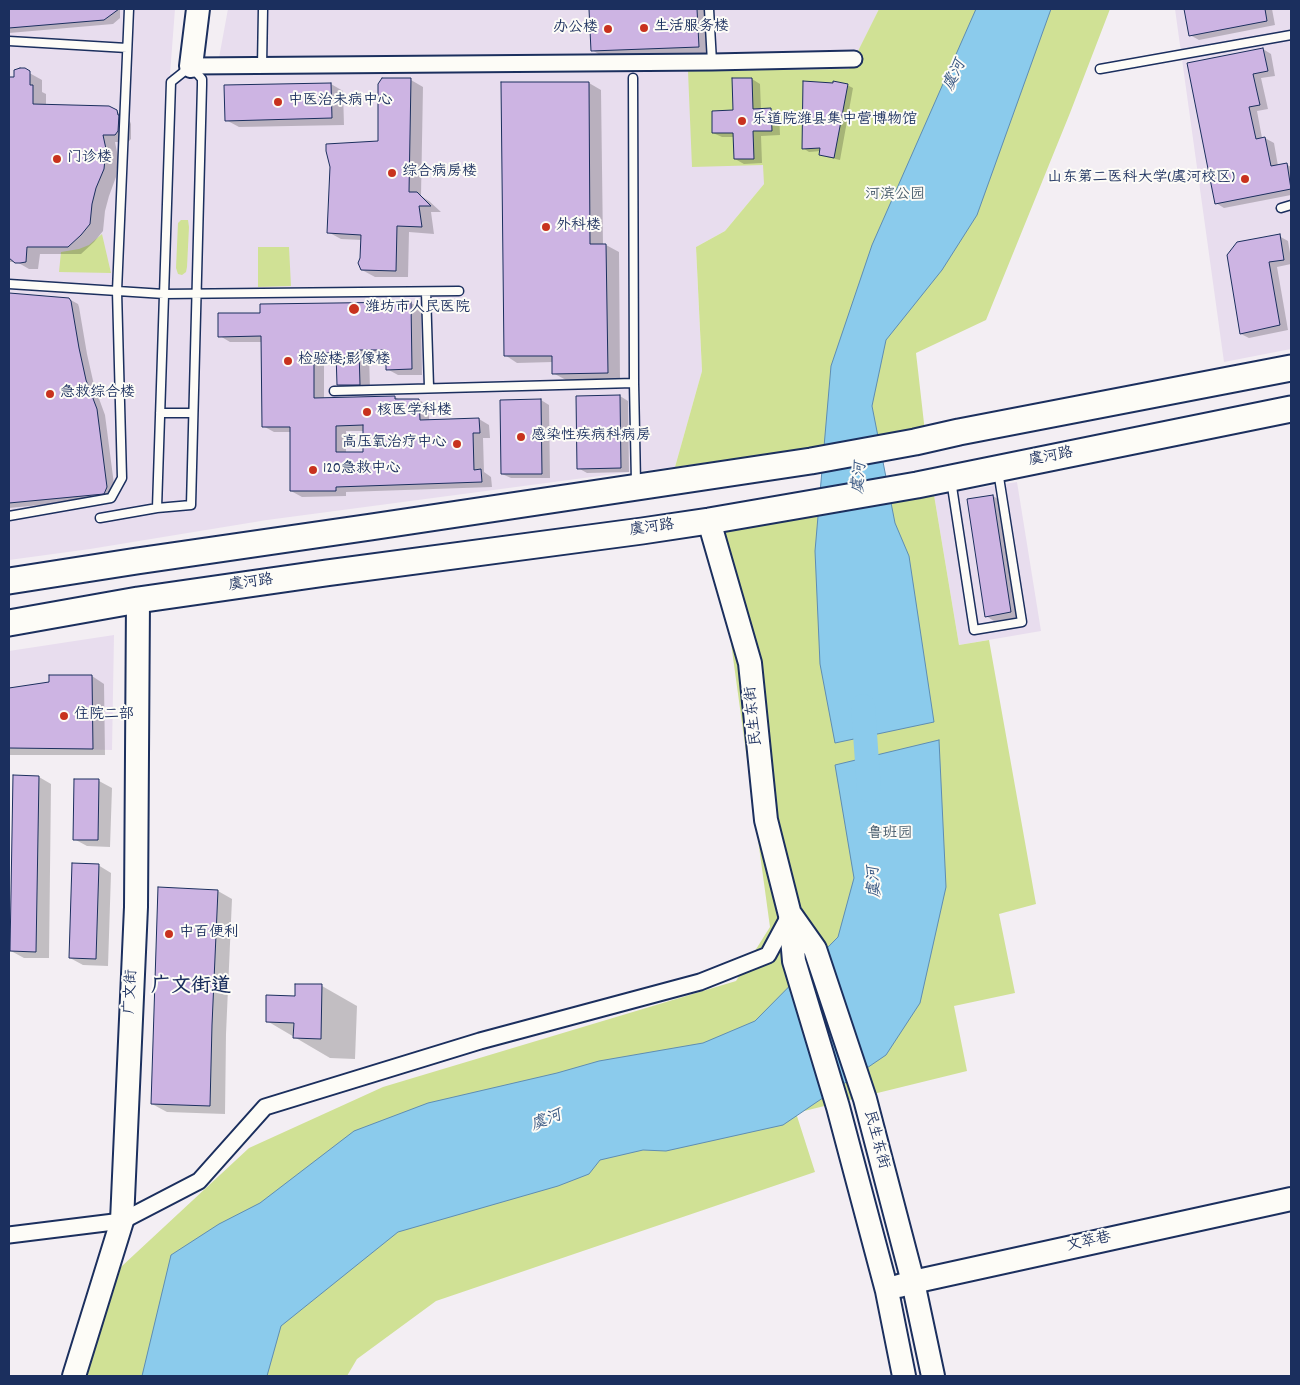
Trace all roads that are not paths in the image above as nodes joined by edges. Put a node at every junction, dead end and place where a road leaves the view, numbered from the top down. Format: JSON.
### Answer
{"nodes":[{"id":1,"x":129,"y":9,"type":"edge"},
{"id":2,"x":198,"y":9,"type":"edge"},
{"id":3,"x":264,"y":9,"type":"edge"},
{"id":4,"x":710,"y":9,"type":"edge"},
{"id":5,"x":1291,"y":35,"type":"edge"},
{"id":6,"x":9,"y":41,"type":"edge"},
{"id":7,"x":127,"y":48,"type":"junction"},
{"id":8,"x":854,"y":58,"type":"dead end"},
{"id":9,"x":712,"y":62,"type":"junction"},
{"id":10,"x":191,"y":66,"type":"junction"},
{"id":11,"x":262,"y":66,"type":"junction"},
{"id":12,"x":1100,"y":69,"type":"dead end"},
{"id":13,"x":633,"y":78,"type":"dead end"},
{"id":14,"x":1291,"y":205,"type":"edge"},
{"id":15,"x":1281,"y":208,"type":"dead end"},
{"id":16,"x":9,"y":284,"type":"edge"},
{"id":17,"x":116,"y":291,"type":"junction"},
{"id":18,"x":459,"y":291,"type":"dead end"},
{"id":19,"x":426,"y":292,"type":"junction"},
{"id":20,"x":164,"y":294,"type":"junction"},
{"id":21,"x":196,"y":294,"type":"junction"},
{"id":22,"x":1291,"y":368,"type":"edge"},
{"id":23,"x":634,"y":382,"type":"junction"},
{"id":24,"x":429,"y":387,"type":"junction"},
{"id":25,"x":334,"y":391,"type":"dead end"},
{"id":26,"x":1291,"y":410,"type":"edge"},
{"id":27,"x":160,"y":413,"type":"junction"},
{"id":28,"x":193,"y":413,"type":"junction"},
{"id":29,"x":998,"y":469,"type":"junction"},
{"id":30,"x":950,"y":478,"type":"junction"},
{"id":31,"x":636,"y":487,"type":"junction"},
{"id":32,"x":157,"y":508,"type":"junction"},
{"id":33,"x":9,"y":516,"type":"edge"},
{"id":34,"x":100,"y":518,"type":"dead end"},
{"id":35,"x":709,"y":521,"type":"junction"},
{"id":36,"x":9,"y":581,"type":"edge"},
{"id":37,"x":138,"y":600,"type":"junction"},
{"id":38,"x":9,"y":623,"type":"edge"},
{"id":39,"x":790,"y":915,"type":"junction"},
{"id":40,"x":1291,"y":1199,"type":"edge"},
{"id":41,"x":122,"y":1220,"type":"junction"},
{"id":42,"x":9,"y":1235,"type":"edge"},
{"id":43,"x":913,"y":1282,"type":"junction"},
{"id":44,"x":887,"y":1291,"type":"junction"},
{"id":45,"x":74,"y":1376,"type":"edge"},
{"id":46,"x":904,"y":1376,"type":"edge"},
{"id":47,"x":933,"y":1376,"type":"edge"}],
"edges":[{"from":1,"to":7,"type":"lane"},
{"from":2,"to":10,"type":"street"},
{"from":3,"to":11,"type":"lane"},
{"from":4,"to":9,"type":"lane"},
{"from":5,"to":12,"type":"lane"},
{"from":6,"to":7,"type":"lane"},
{"from":7,"to":17,"type":"lane"},
{"from":8,"to":9,"type":"street"},
{"from":9,"to":11,"type":"street"},
{"from":10,"to":11,"type":"street"},
{"from":10,"to":20,"type":"lane"},
{"from":10,"to":21,"type":"lane"},
{"from":13,"to":23,"type":"lane"},
{"from":14,"to":15,"type":"lane"},
{"from":16,"to":17,"type":"lane"},
{"from":17,"to":20,"type":"lane"},
{"from":17,"to":33,"type":"lane"},
{"from":18,"to":19,"type":"lane"},
{"from":19,"to":21,"type":"lane"},
{"from":19,"to":24,"type":"lane"},
{"from":20,"to":21,"type":"lane"},
{"from":20,"to":27,"type":"lane"},
{"from":21,"to":28,"type":"lane"},
{"from":22,"to":31,"type":"main road"},
{"from":23,"to":24,"type":"lane"},
{"from":23,"to":31,"type":"lane"},
{"from":24,"to":25,"type":"lane"},
{"from":26,"to":29,"type":"main road","name":"虞河路"},
{"from":27,"to":28,"type":"lane"},
{"from":27,"to":32,"type":"lane"},
{"from":28,"to":32,"type":"lane"},
{"from":29,"to":30,"type":"main road","name":"虞河路"},
{"from":29,"to":30,"type":"lane"},
{"from":30,"to":35,"type":"main road","name":"虞河路"},
{"from":31,"to":36,"type":"main road"},
{"from":32,"to":34,"type":"lane"},
{"from":35,"to":37,"type":"main road","name":"虞河路"},
{"from":35,"to":39,"type":"street","name":"民生东街"},
{"from":37,"to":38,"type":"main road","name":"虞河路"},
{"from":37,"to":41,"type":"street","name":"广文街"},
{"from":39,"to":41,"type":"street"},
{"from":39,"to":43,"type":"street","name":"民生东街"},
{"from":39,"to":44,"type":"street","name":"民生东街"},
{"from":40,"to":43,"type":"street","name":"文萃巷"},
{"from":41,"to":42,"type":"street"},
{"from":41,"to":45,"type":"street","name":"广文街"},
{"from":43,"to":44,"type":"street","name":"文萃巷"},
{"from":43,"to":47,"type":"street","name":"民生东街"},
{"from":44,"to":46,"type":"street","name":"民生东街"}]}
